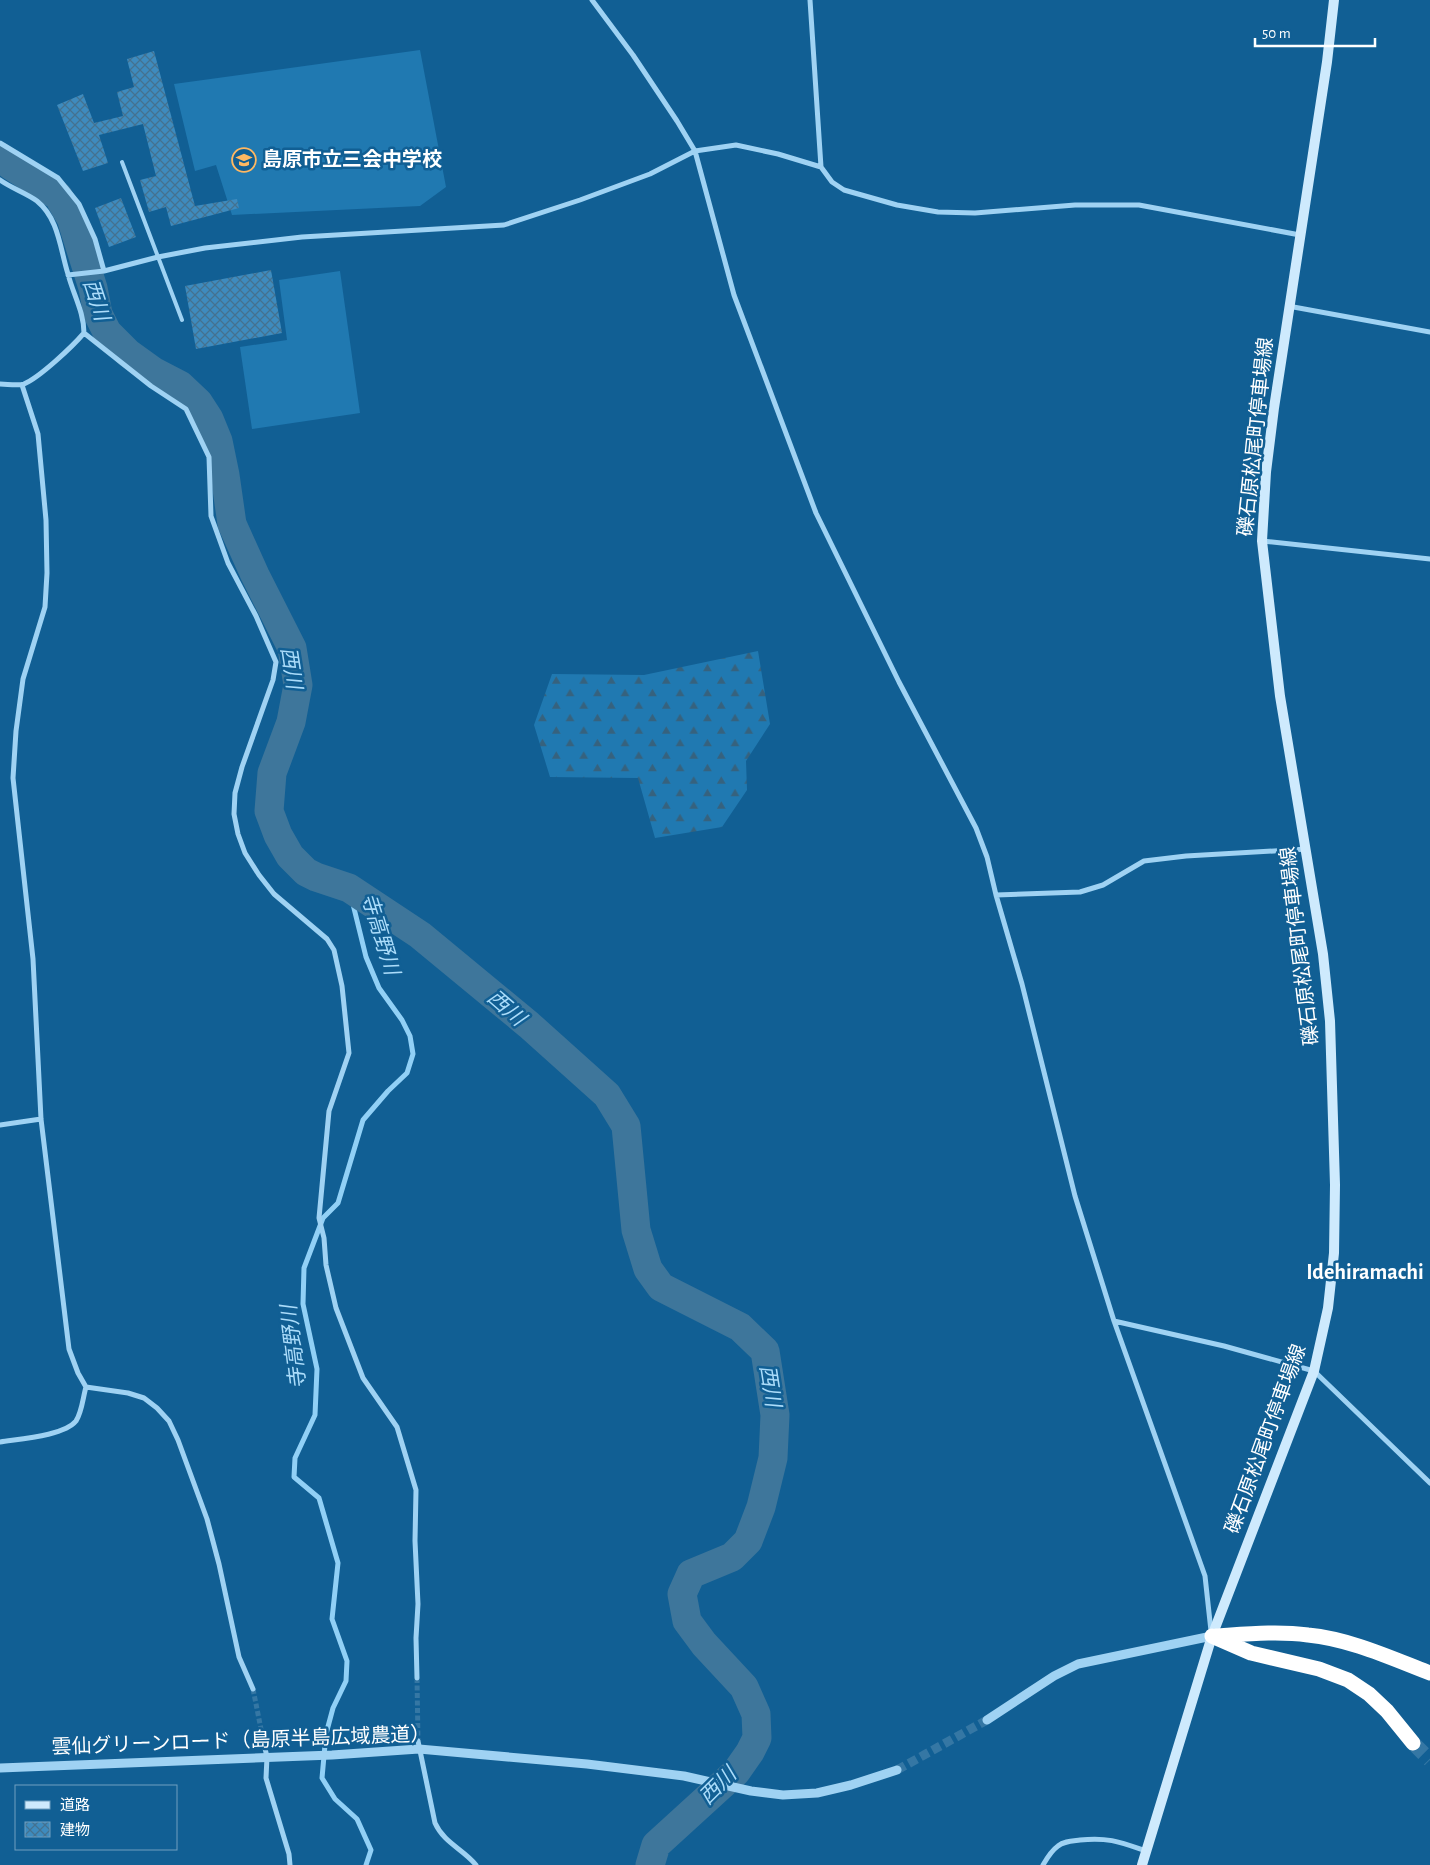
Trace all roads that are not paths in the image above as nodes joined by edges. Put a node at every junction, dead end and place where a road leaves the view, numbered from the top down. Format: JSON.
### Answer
{"nodes":[{"id":1,"x":592,"y":0,"type":"edge"},
{"id":2,"x":810,"y":0,"type":"edge"},
{"id":3,"x":1334,"y":0,"type":"edge"},
{"id":4,"x":0,"y":144,"type":"edge"},
{"id":5,"x":694,"y":151,"type":"junction"},
{"id":6,"x":122,"y":162,"type":"dead end"},
{"id":7,"x":821,"y":167,"type":"junction"},
{"id":8,"x":0,"y":180,"type":"edge"},
{"id":9,"x":1300,"y":234,"type":"junction"},
{"id":10,"x":158,"y":257,"type":"junction"},
{"id":11,"x":104,"y":271,"type":"junction"},
{"id":12,"x":68,"y":275,"type":"junction"},
{"id":13,"x":1288,"y":306,"type":"junction"},
{"id":14,"x":182,"y":320,"type":"dead end"},
{"id":15,"x":1430,"y":332,"type":"edge"},
{"id":16,"x":84,"y":333,"type":"junction"},
{"id":17,"x":0,"y":384,"type":"edge"},
{"id":18,"x":22,"y":385,"type":"junction"},
{"id":19,"x":1262,"y":541,"type":"junction"},
{"id":20,"x":1430,"y":559,"type":"edge"},
{"id":21,"x":1307,"y":849,"type":"junction"},
{"id":22,"x":996,"y":895,"type":"junction"},
{"id":23,"x":41,"y":1119,"type":"junction"},
{"id":24,"x":0,"y":1125,"type":"edge"},
{"id":25,"x":1114,"y":1321,"type":"junction"},
{"id":26,"x":1314,"y":1371,"type":"junction"},
{"id":27,"x":86,"y":1387,"type":"junction"},
{"id":28,"x":0,"y":1442,"type":"edge"},
{"id":29,"x":1430,"y":1483,"type":"edge"},
{"id":30,"x":1212,"y":1636,"type":"junction"},
{"id":31,"x":1430,"y":1673,"type":"edge"},
{"id":32,"x":416,"y":1678,"type":"tunnel mouth"},
{"id":33,"x":254,"y":1688,"type":"tunnel mouth"},
{"id":34,"x":987,"y":1720,"type":"tunnel mouth"},
{"id":35,"x":1413,"y":1743,"type":"tunnel mouth"},
{"id":36,"x":264,"y":1744,"type":"tunnel mouth"},
{"id":37,"x":419,"y":1745,"type":"junction"},
{"id":38,"x":267,"y":1757,"type":"junction"},
{"id":39,"x":0,"y":1768,"type":"edge"},
{"id":40,"x":897,"y":1770,"type":"tunnel mouth"},
{"id":41,"x":1147,"y":1851,"type":"junction"},
{"id":42,"x":290,"y":1865,"type":"edge"},
{"id":43,"x":476,"y":1865,"type":"edge"},
{"id":44,"x":1043,"y":1865,"type":"edge"},
{"id":45,"x":1142,"y":1865,"type":"edge"}],
"edges":[{"from":1,"to":5,"type":"street"},
{"from":2,"to":7,"type":"street"},
{"from":3,"to":9,"type":"main road","name":"礫石原松尾町停車場線"},
{"from":4,"to":11,"type":"street"},
{"from":5,"to":7,"type":"street"},
{"from":5,"to":10,"type":"street"},
{"from":5,"to":22,"type":"street"},
{"from":6,"to":10,"type":"lane"},
{"from":7,"to":9,"type":"street"},
{"from":8,"to":12,"type":"street"},
{"from":9,"to":13,"type":"main road","name":"礫石原松尾町停車場線"},
{"from":10,"to":11,"type":"street"},
{"from":10,"to":14,"type":"lane"},
{"from":11,"to":12,"type":"street"},
{"from":12,"to":16,"type":"street"},
{"from":13,"to":15,"type":"street"},
{"from":13,"to":19,"type":"main road","name":"礫石原松尾町停車場線"},
{"from":16,"to":18,"type":"street"},
{"from":16,"to":32,"type":"street"},
{"from":17,"to":18,"type":"street"},
{"from":18,"to":23,"type":"street"},
{"from":19,"to":20,"type":"street"},
{"from":19,"to":21,"type":"main road","name":"礫石原松尾町停車場線"},
{"from":21,"to":22,"type":"street"},
{"from":21,"to":26,"type":"main road","name":"礫石原松尾町停車場線"},
{"from":22,"to":25,"type":"street"},
{"from":23,"to":24,"type":"street"},
{"from":23,"to":27,"type":"street"},
{"from":25,"to":26,"type":"street"},
{"from":25,"to":30,"type":"street"},
{"from":26,"to":29,"type":"street"},
{"from":26,"to":30,"type":"main road","name":"礫石原松尾町停車場線"},
{"from":27,"to":28,"type":"street"},
{"from":27,"to":33,"type":"street"},
{"from":30,"to":31,"type":"highway"},
{"from":30,"to":34,"type":"street"},
{"from":30,"to":35,"type":"highway"},
{"from":30,"to":41,"type":"main road","name":"礫石原松尾町停車場線"},
{"from":36,"to":38,"type":"street"},
{"from":37,"to":38,"type":"street","name":"雲仙グリーンロード（島原半島広域農道）"},
{"from":37,"to":40,"type":"street","name":"雲仙グリーンロード（島原半島広域農道）"},
{"from":37,"to":43,"type":"street"},
{"from":38,"to":39,"type":"street","name":"雲仙グリーンロード（島原半島広域農道）"},
{"from":38,"to":42,"type":"street"},
{"from":41,"to":44,"type":"street"},
{"from":41,"to":45,"type":"main road","name":"礫石原松尾町停車場線"}]}
